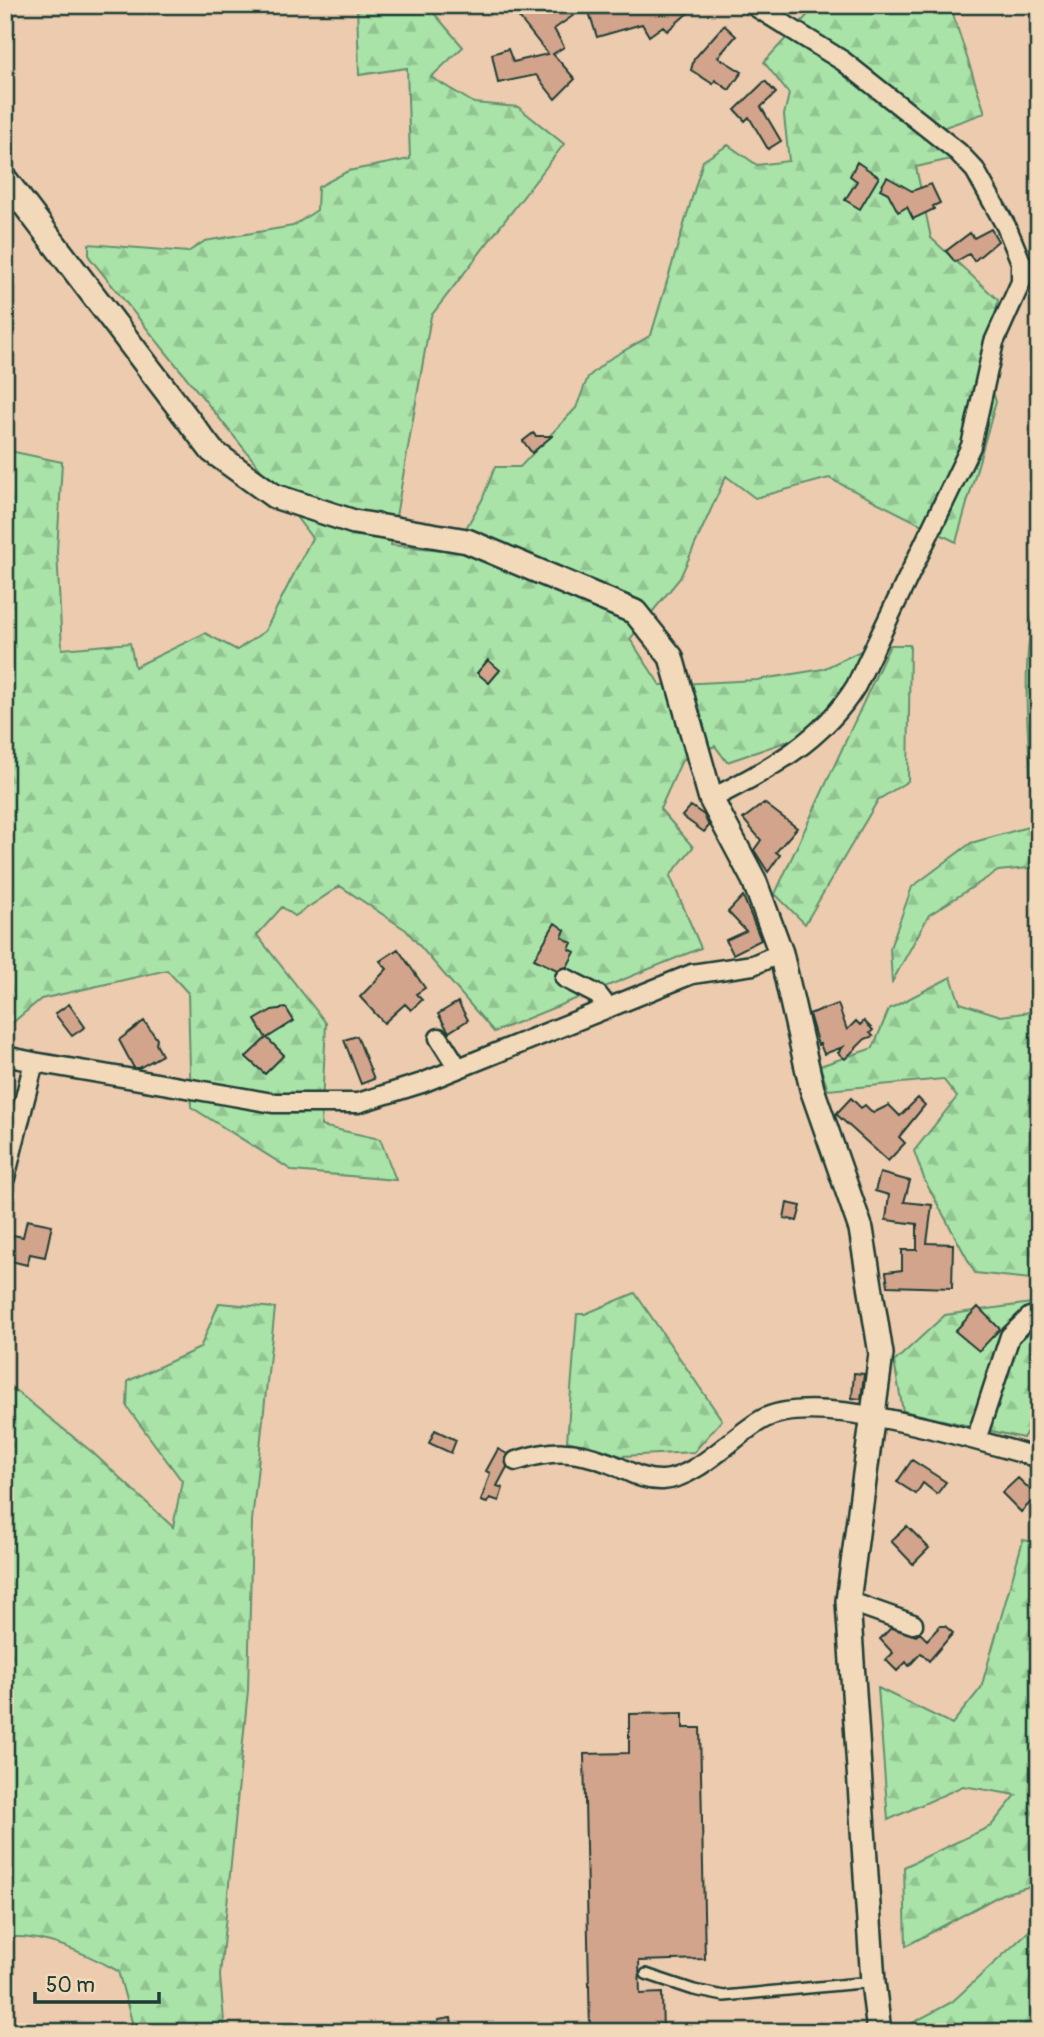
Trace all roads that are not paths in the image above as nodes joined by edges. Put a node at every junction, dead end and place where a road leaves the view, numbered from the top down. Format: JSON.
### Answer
{"nodes":[{"id":1,"x":753,"y":5,"type":"edge"},
{"id":2,"x":5,"y":179,"type":"edge"},
{"id":3,"x":710,"y":799,"type":"junction"},
{"id":4,"x":781,"y":953,"type":"junction"},
{"id":5,"x":565,"y":978,"type":"dead end"},
{"id":6,"x":608,"y":1008,"type":"junction"},
{"id":7,"x":439,"y":1038,"type":"dead end"},
{"id":8,"x":5,"y":1056,"type":"edge"},
{"id":9,"x":34,"y":1062,"type":"junction"},
{"id":10,"x":458,"y":1068,"type":"junction"},
{"id":11,"x":5,"y":1178,"type":"edge"},
{"id":12,"x":1039,"y":1316,"type":"edge"},
{"id":13,"x":872,"y":1418,"type":"junction"},
{"id":14,"x":976,"y":1440,"type":"junction"},
{"id":15,"x":1039,"y":1458,"type":"edge"},
{"id":16,"x":516,"y":1461,"type":"dead end"},
{"id":17,"x":848,"y":1601,"type":"junction"},
{"id":18,"x":913,"y":1624,"type":"dead end"},
{"id":19,"x":646,"y":1974,"type":"dead end"},
{"id":20,"x":873,"y":1982,"type":"junction"},
{"id":21,"x":880,"y":2032,"type":"edge"}],
"edges":[{"from":1,"to":3,"type":"street"},
{"from":2,"to":3,"type":"street"},
{"from":3,"to":4,"type":"street"},
{"from":4,"to":6,"type":"street"},
{"from":4,"to":13,"type":"street"},
{"from":5,"to":6,"type":"street"},
{"from":6,"to":10,"type":"street"},
{"from":7,"to":10,"type":"street"},
{"from":8,"to":9,"type":"street"},
{"from":9,"to":10,"type":"street"},
{"from":9,"to":11,"type":"street"},
{"from":12,"to":14,"type":"street"},
{"from":13,"to":14,"type":"street"},
{"from":13,"to":16,"type":"street"},
{"from":13,"to":17,"type":"street"},
{"from":14,"to":15,"type":"street"},
{"from":17,"to":18,"type":"street"},
{"from":17,"to":20,"type":"street"},
{"from":19,"to":20,"type":"lane"},
{"from":20,"to":21,"type":"street"}]}
